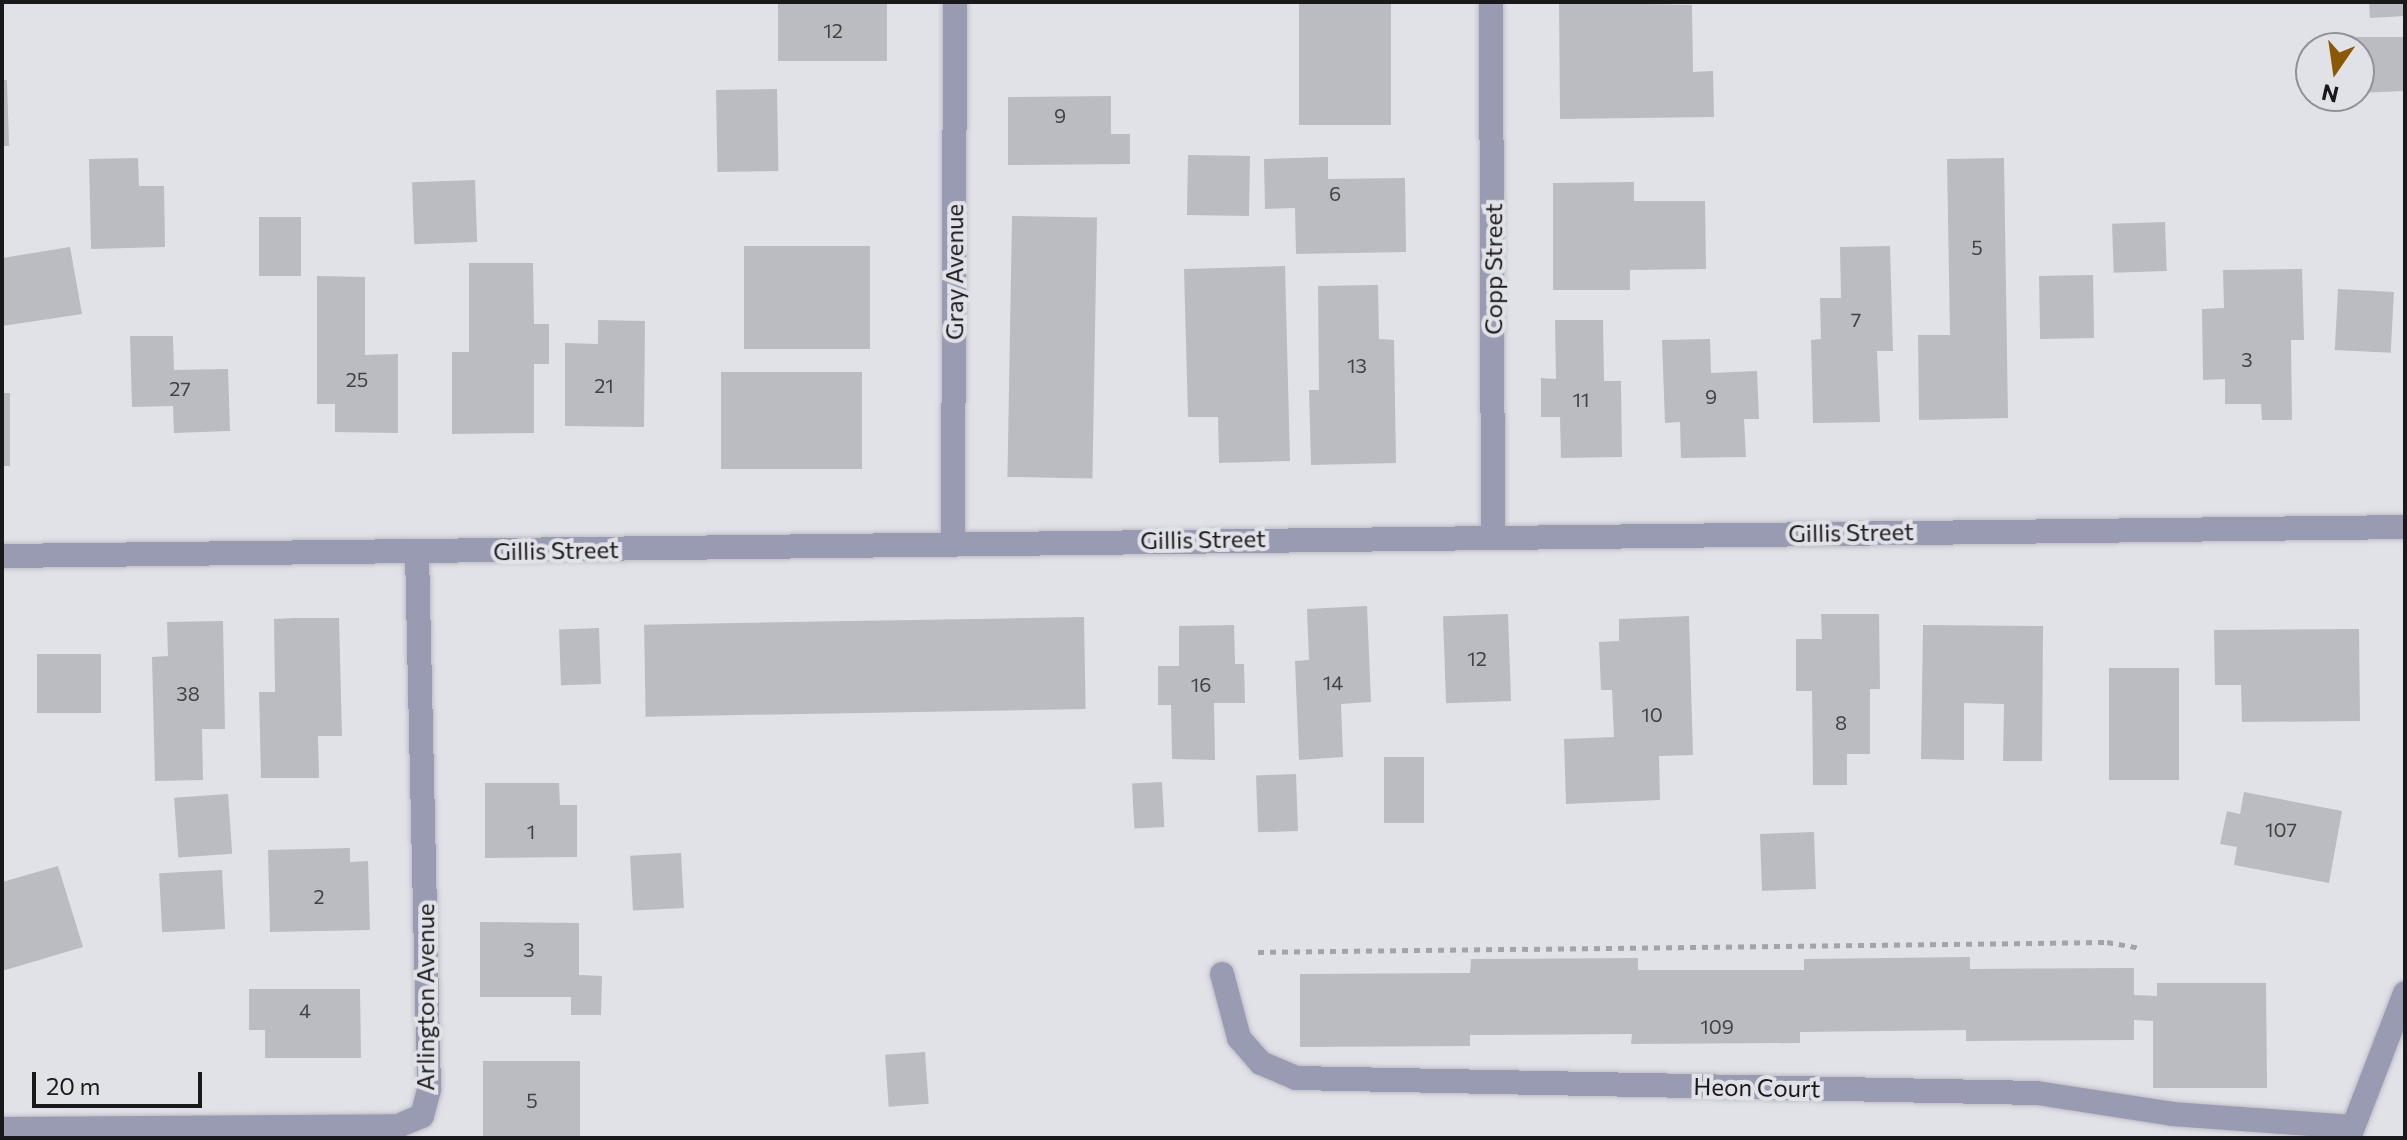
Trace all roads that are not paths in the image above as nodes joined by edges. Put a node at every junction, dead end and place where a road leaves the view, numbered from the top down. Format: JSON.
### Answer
{"nodes":[{"id":1,"x":955,"y":2,"type":"edge"},
{"id":2,"x":1491,"y":2,"type":"edge"},
{"id":3,"x":2405,"y":527,"type":"edge"},
{"id":4,"x":1493,"y":535,"type":"junction"},
{"id":5,"x":953,"y":543,"type":"junction"},
{"id":6,"x":417,"y":552,"type":"junction"},
{"id":7,"x":2,"y":556,"type":"edge"},
{"id":8,"x":1222,"y":974,"type":"road end"},
{"id":9,"x":2405,"y":993,"type":"edge"},
{"id":10,"x":2,"y":1129,"type":"edge"},
{"id":11,"x":2351,"y":1133,"type":"edge"}],
"edges":[{"from":1,"to":5,"type":"street","name":"Gray Avenue"},
{"from":2,"to":4,"type":"street","name":"Copp Street"},
{"from":3,"to":4,"type":"street","name":"Gillis Street"},
{"from":4,"to":5,"type":"street","name":"Gillis Street"},
{"from":5,"to":6,"type":"street","name":"Gillis Street"},
{"from":6,"to":7,"type":"street","name":"Gillis Street"},
{"from":6,"to":10,"type":"street","name":"Arlington Avenue"},
{"from":8,"to":11,"type":"street","name":"Heon Court"},
{"from":9,"to":11,"type":"street"}]}
